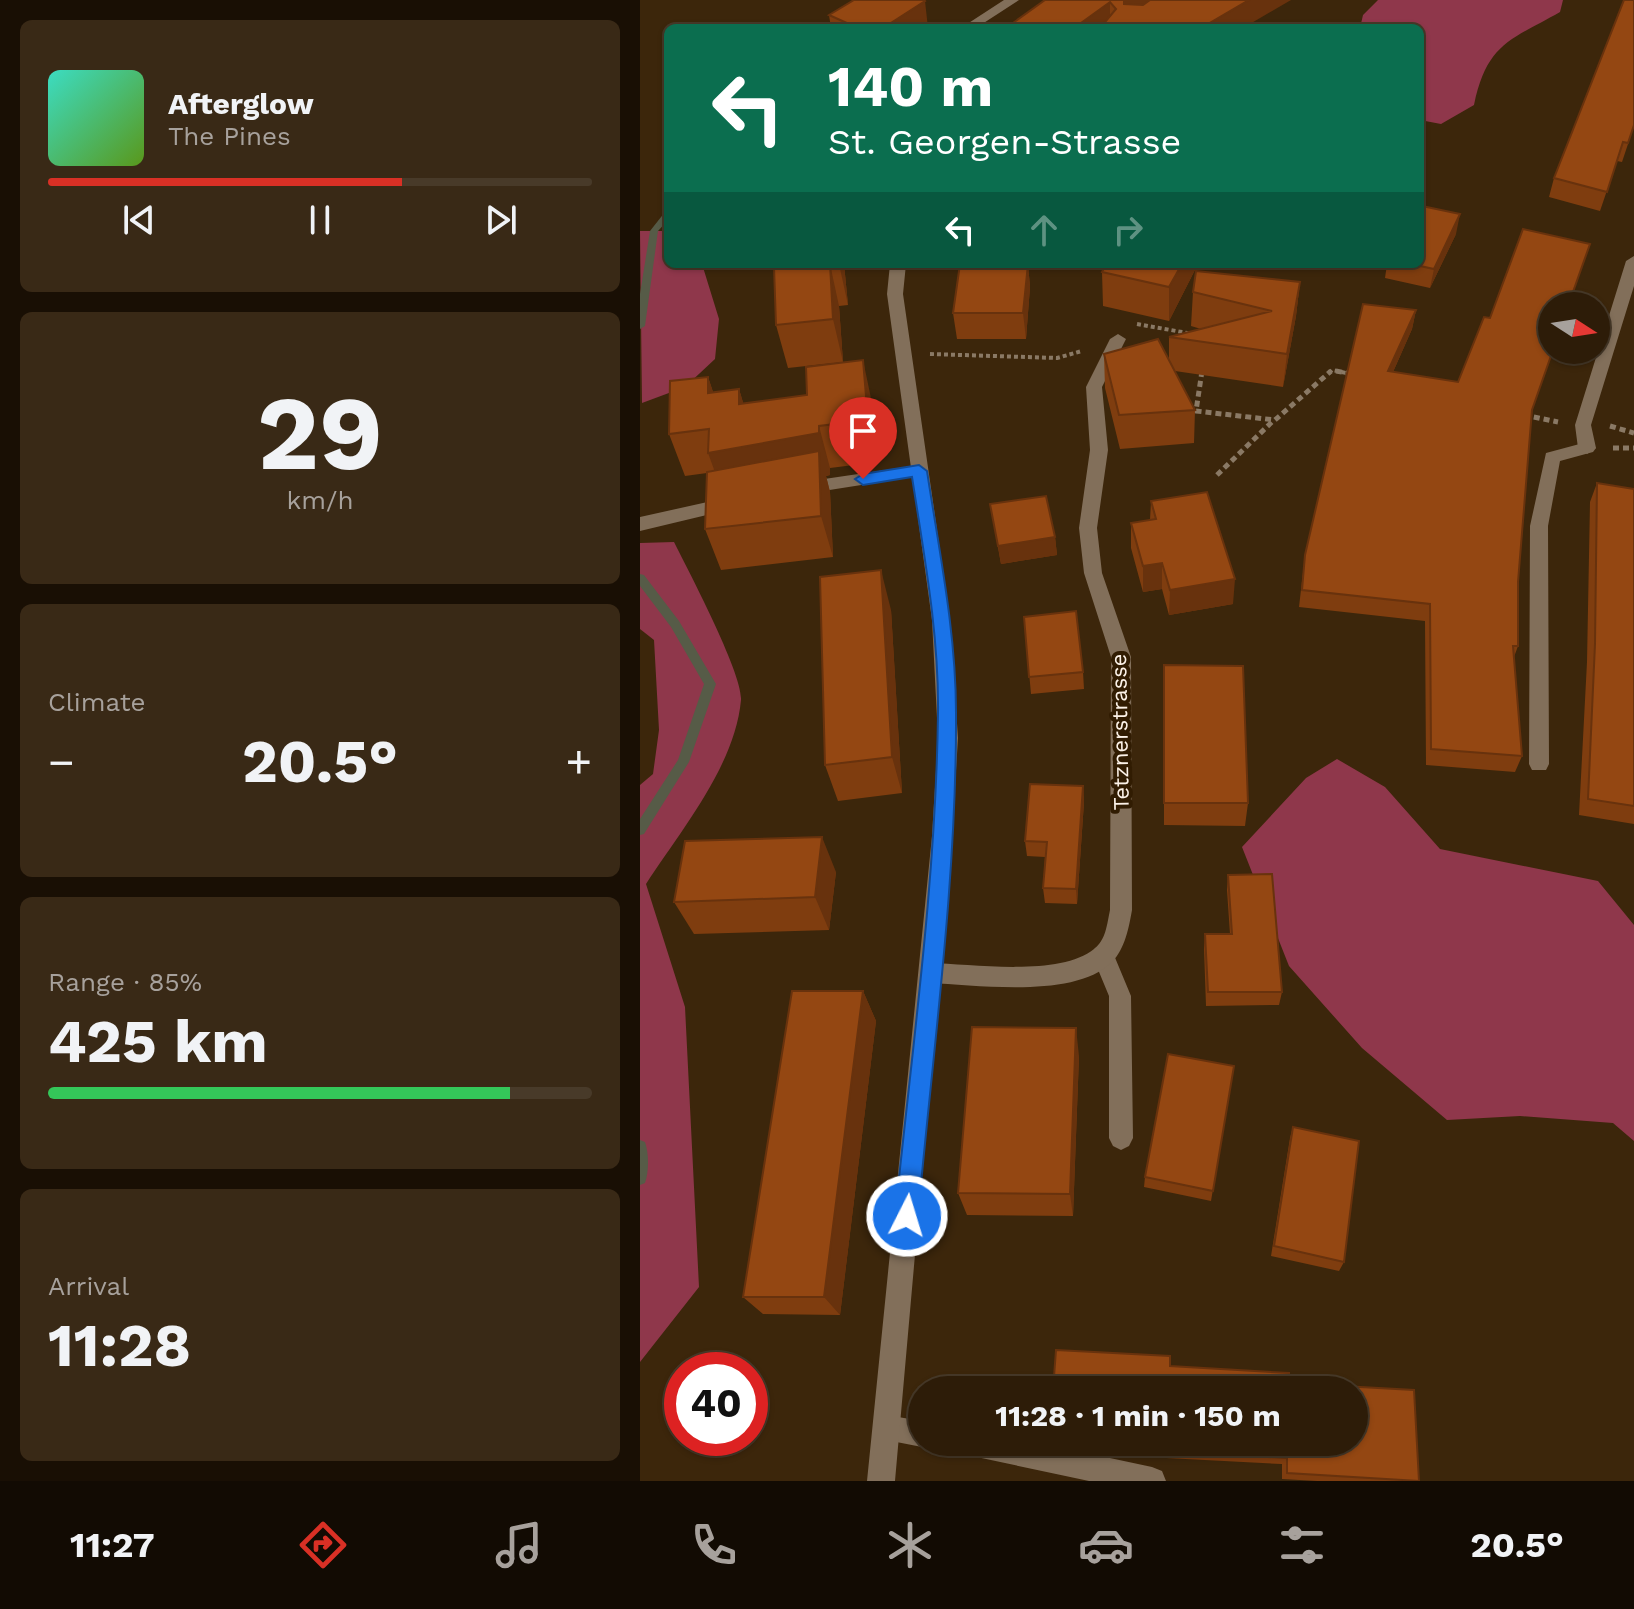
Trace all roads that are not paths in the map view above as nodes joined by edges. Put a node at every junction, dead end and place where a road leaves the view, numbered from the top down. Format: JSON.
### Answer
{"nodes":[{"id":1,"x":1013,"y":0,"type":"edge"},
{"id":2,"x":974,"y":24,"type":"edge"},
{"id":3,"x":1634,"y":261,"type":"edge"},
{"id":4,"x":898,"y":268,"type":"edge"},
{"id":5,"x":1118,"y":339,"type":"dead end"},
{"id":6,"x":919,"y":471,"type":"junction"},
{"id":7,"x":782,"y":491,"type":"edge"},
{"id":8,"x":755,"y":497,"type":"edge"},
{"id":9,"x":640,"y":524,"type":"edge"},
{"id":10,"x":1539,"y":764,"type":"dead end"},
{"id":11,"x":1103,"y":955,"type":"junction"},
{"id":12,"x":930,"y":973,"type":"junction"},
{"id":13,"x":1121,"y":1138,"type":"dead end"},
{"id":14,"x":886,"y":1428,"type":"junction"},
{"id":15,"x":908,"y":1432,"type":"edge"},
{"id":16,"x":1037,"y":1456,"type":"edge"},
{"id":17,"x":881,"y":1481,"type":"edge"},
{"id":18,"x":1152,"y":1481,"type":"edge"}],
"edges":[{"from":1,"to":2,"type":"street"},
{"from":3,"to":10,"type":"street"},
{"from":4,"to":6,"type":"street"},
{"from":5,"to":11,"type":"street","name":"Tetznerstrasse"},
{"from":6,"to":7,"type":"street"},
{"from":6,"to":12,"type":"street"},
{"from":8,"to":9,"type":"street"},
{"from":11,"to":12,"type":"street"},
{"from":11,"to":13,"type":"street"},
{"from":12,"to":14,"type":"street"},
{"from":14,"to":15,"type":"street"},
{"from":14,"to":17,"type":"street"},
{"from":16,"to":18,"type":"street"}]}
